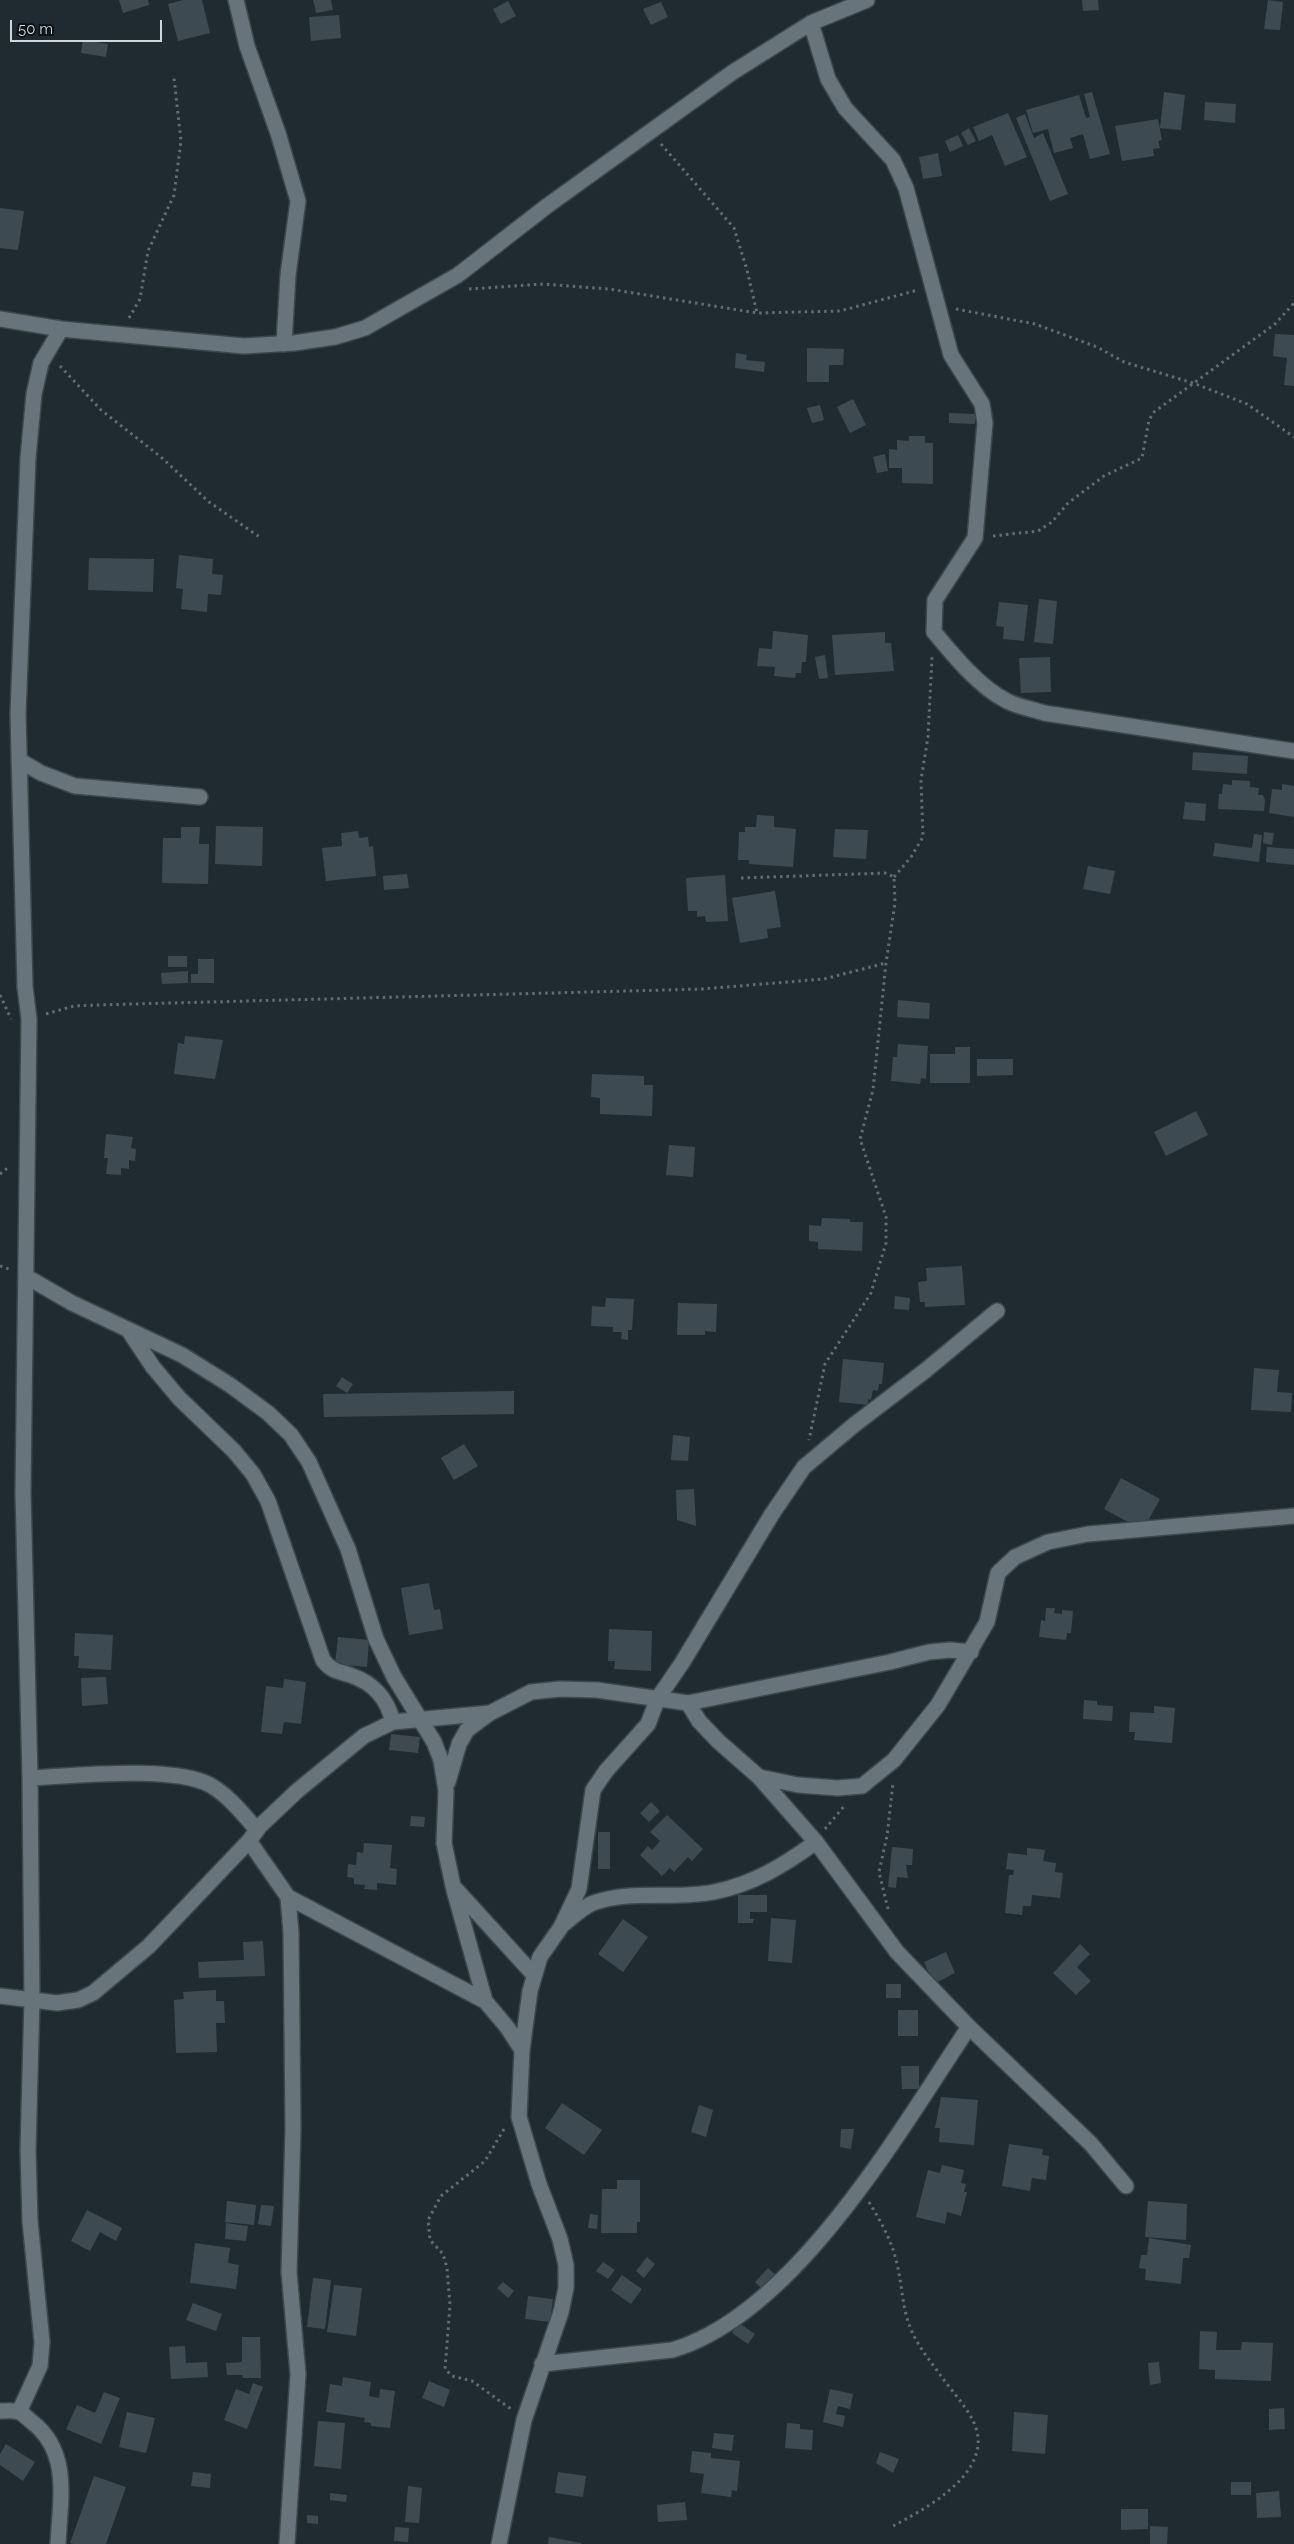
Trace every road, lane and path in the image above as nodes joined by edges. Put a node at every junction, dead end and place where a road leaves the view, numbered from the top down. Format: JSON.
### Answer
{"nodes":[{"id":1,"x":236,"y":0,"type":"edge"},
{"id":2,"x":867,"y":0,"type":"edge"},
{"id":3,"x":811,"y":23,"type":"junction"},
{"id":4,"x":174,"y":78,"type":"dead end"},
{"id":5,"x":650,"y":132,"type":"junction"},
{"id":6,"x":933,"y":286,"type":"junction"},
{"id":7,"x":464,"y":290,"type":"dead end"},
{"id":8,"x":1294,"y":303,"type":"edge"},
{"id":9,"x":938,"y":305,"type":"junction"},
{"id":10,"x":757,"y":313,"type":"junction"},
{"id":11,"x":0,"y":319,"type":"edge"},
{"id":12,"x":61,"y":329,"type":"junction"},
{"id":13,"x":115,"y":333,"type":"junction"},
{"id":14,"x":284,"y":344,"type":"junction"},
{"id":15,"x":47,"y":352,"type":"junction"},
{"id":16,"x":1193,"y":383,"type":"junction"},
{"id":17,"x":1294,"y":437,"type":"edge"},
{"id":18,"x":261,"y":538,"type":"dead end"},
{"id":19,"x":975,"y":538,"type":"junction"},
{"id":20,"x":934,"y":632,"type":"junction"},
{"id":21,"x":1294,"y":751,"type":"edge"},
{"id":22,"x":20,"y":760,"type":"junction"},
{"id":23,"x":200,"y":797,"type":"dead end"},
{"id":24,"x":741,"y":878,"type":"dead end"},
{"id":25,"x":894,"y":878,"type":"junction"},
{"id":26,"x":886,"y":963,"type":"junction"},
{"id":27,"x":29,"y":1019,"type":"junction"},
{"id":28,"x":27,"y":1277,"type":"junction"},
{"id":29,"x":997,"y":1311,"type":"dead end"},
{"id":30,"x":129,"y":1331,"type":"junction"},
{"id":31,"x":804,"y":1467,"type":"junction"},
{"id":32,"x":1294,"y":1516,"type":"edge"},
{"id":33,"x":971,"y":1652,"type":"junction"},
{"id":34,"x":658,"y":1698,"type":"junction"},
{"id":35,"x":688,"y":1702,"type":"junction"},
{"id":36,"x":490,"y":1713,"type":"junction"},
{"id":37,"x":418,"y":1718,"type":"junction"},
{"id":38,"x":393,"y":1722,"type":"junction"},
{"id":39,"x":894,"y":1760,"type":"junction"},
{"id":40,"x":759,"y":1777,"type":"junction"},
{"id":41,"x":30,"y":1778,"type":"junction"},
{"id":42,"x":862,"y":1786,"type":"junction"},
{"id":43,"x":446,"y":1791,"type":"junction"},
{"id":44,"x":253,"y":1836,"type":"junction"},
{"id":45,"x":816,"y":1842,"type":"junction"},
{"id":46,"x":453,"y":1886,"type":"junction"},
{"id":47,"x":288,"y":1897,"type":"junction"},
{"id":48,"x":561,"y":1927,"type":"junction"},
{"id":49,"x":879,"y":1928,"type":"junction"},
{"id":50,"x":534,"y":1975,"type":"junction"},
{"id":51,"x":0,"y":1996,"type":"edge"},
{"id":52,"x":32,"y":2000,"type":"junction"},
{"id":53,"x":485,"y":2001,"type":"junction"},
{"id":54,"x":969,"y":2028,"type":"junction"},
{"id":55,"x":522,"y":2050,"type":"junction"},
{"id":56,"x":520,"y":2100,"type":"junction"},
{"id":57,"x":860,"y":2186,"type":"junction"},
{"id":58,"x":1126,"y":2186,"type":"dead end"},
{"id":59,"x":542,"y":2364,"type":"junction"},
{"id":60,"x":0,"y":2410,"type":"edge"},
{"id":61,"x":20,"y":2412,"type":"junction"},
{"id":62,"x":524,"y":2420,"type":"junction"},
{"id":63,"x":893,"y":2526,"type":"dead end"},
{"id":64,"x":58,"y":2544,"type":"edge"},
{"id":65,"x":287,"y":2544,"type":"edge"},
{"id":66,"x":499,"y":2544,"type":"edge"}],
"edges":[{"from":1,"to":14,"type":"street"},
{"from":2,"to":3,"type":"street"},
{"from":3,"to":5,"type":"street"},
{"from":3,"to":6,"type":"street"},
{"from":4,"to":13,"type":"path"},
{"from":5,"to":10,"type":"path"},
{"from":5,"to":14,"type":"street"},
{"from":6,"to":9,"type":"street"},
{"from":6,"to":10,"type":"path"},
{"from":7,"to":10,"type":"path"},
{"from":8,"to":16,"type":"path"},
{"from":9,"to":16,"type":"path"},
{"from":9,"to":19,"type":"street"},
{"from":11,"to":12,"type":"street"},
{"from":12,"to":13,"type":"street"},
{"from":12,"to":15,"type":"street"},
{"from":13,"to":14,"type":"street"},
{"from":15,"to":18,"type":"path"},
{"from":15,"to":22,"type":"street"},
{"from":16,"to":17,"type":"path"},
{"from":16,"to":19,"type":"path"},
{"from":19,"to":20,"type":"street"},
{"from":20,"to":21,"type":"street"},
{"from":20,"to":25,"type":"path"},
{"from":22,"to":23,"type":"street"},
{"from":22,"to":27,"type":"street"},
{"from":24,"to":25,"type":"path"},
{"from":25,"to":26,"type":"path"},
{"from":26,"to":27,"type":"path"},
{"from":26,"to":31,"type":"path"},
{"from":27,"to":28,"type":"street"},
{"from":28,"to":30,"type":"street"},
{"from":28,"to":41,"type":"street"},
{"from":29,"to":31,"type":"street"},
{"from":30,"to":37,"type":"street"},
{"from":30,"to":38,"type":"street"},
{"from":31,"to":34,"type":"street"},
{"from":32,"to":33,"type":"street"},
{"from":33,"to":35,"type":"street"},
{"from":33,"to":39,"type":"street"},
{"from":34,"to":35,"type":"street"},
{"from":34,"to":36,"type":"street"},
{"from":34,"to":48,"type":"street"},
{"from":35,"to":40,"type":"street"},
{"from":36,"to":37,"type":"street"},
{"from":36,"to":43,"type":"street"},
{"from":37,"to":38,"type":"street"},
{"from":37,"to":43,"type":"street"},
{"from":38,"to":44,"type":"street"},
{"from":39,"to":42,"type":"street"},
{"from":39,"to":49,"type":"path"},
{"from":40,"to":42,"type":"street"},
{"from":40,"to":45,"type":"street"},
{"from":41,"to":44,"type":"street"},
{"from":41,"to":52,"type":"street"},
{"from":42,"to":45,"type":"path"},
{"from":43,"to":46,"type":"street"},
{"from":44,"to":47,"type":"street"},
{"from":44,"to":52,"type":"street"},
{"from":45,"to":48,"type":"street"},
{"from":45,"to":49,"type":"street"},
{"from":46,"to":50,"type":"street"},
{"from":46,"to":53,"type":"street"},
{"from":47,"to":53,"type":"street"},
{"from":47,"to":65,"type":"street"},
{"from":48,"to":50,"type":"street"},
{"from":49,"to":54,"type":"street"},
{"from":50,"to":55,"type":"street"},
{"from":51,"to":52,"type":"street"},
{"from":52,"to":61,"type":"street"},
{"from":53,"to":55,"type":"street"},
{"from":54,"to":57,"type":"street"},
{"from":54,"to":58,"type":"street"},
{"from":55,"to":56,"type":"street"},
{"from":56,"to":59,"type":"street"},
{"from":56,"to":62,"type":"path"},
{"from":57,"to":59,"type":"street"},
{"from":57,"to":63,"type":"path"},
{"from":59,"to":62,"type":"street"},
{"from":60,"to":61,"type":"street"},
{"from":61,"to":64,"type":"street"},
{"from":62,"to":66,"type":"street"}]}
